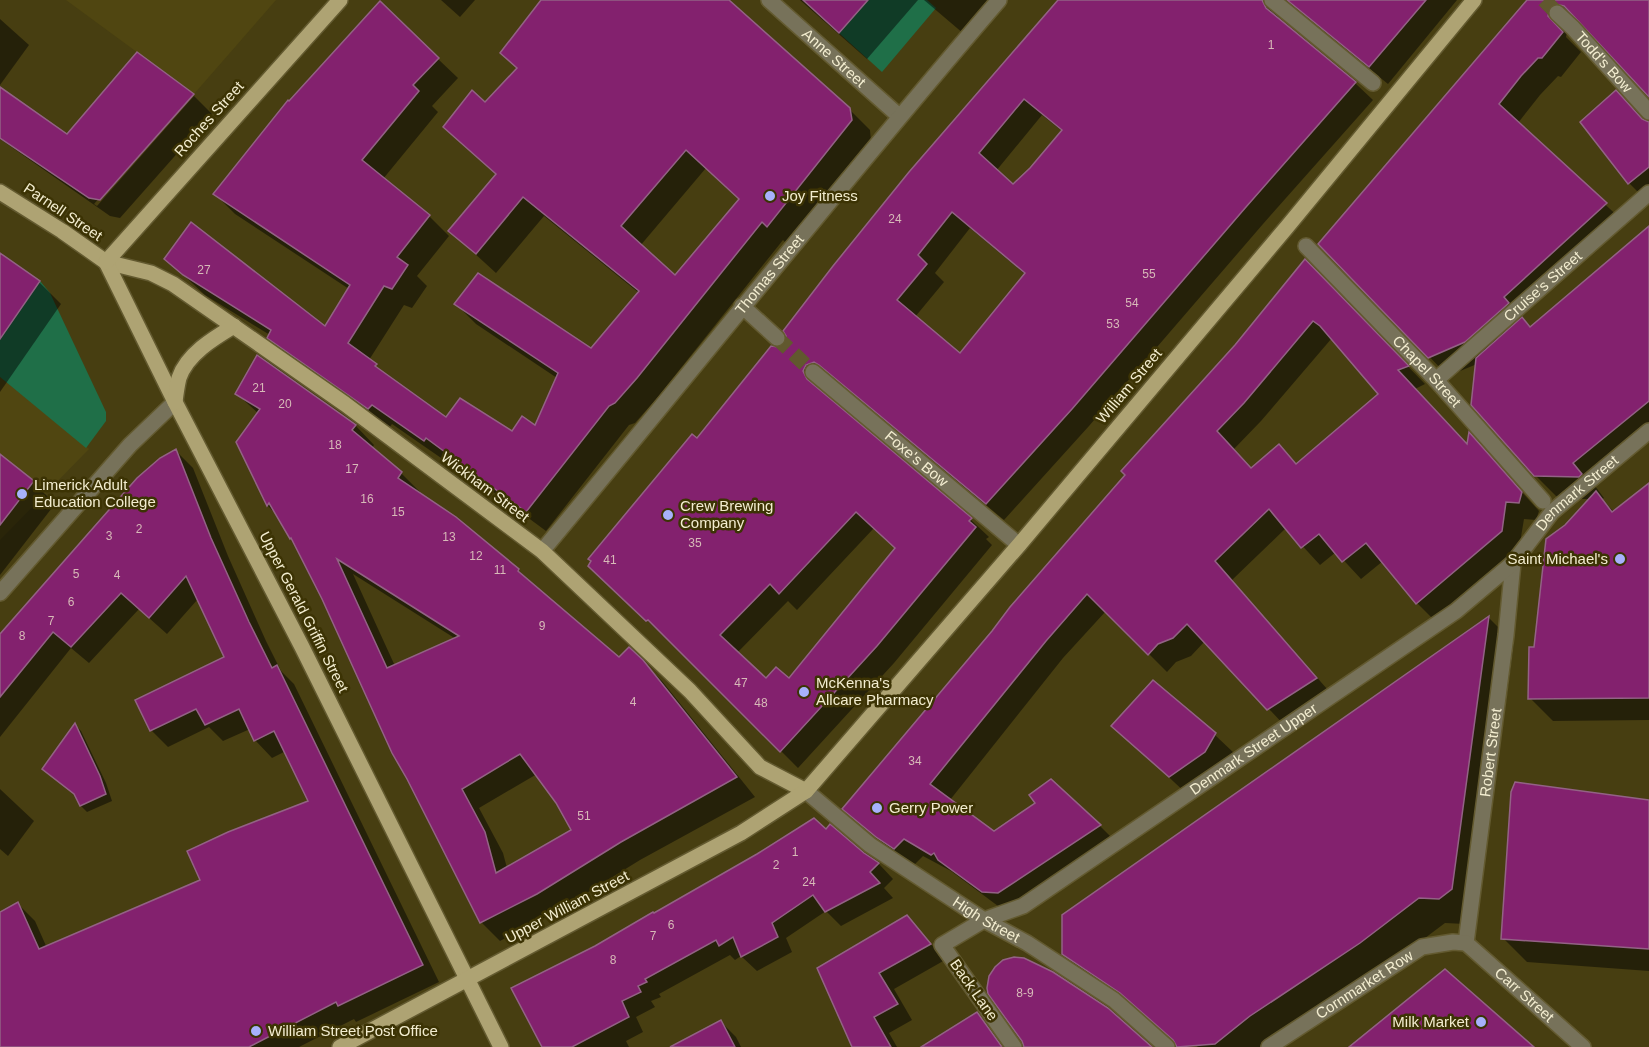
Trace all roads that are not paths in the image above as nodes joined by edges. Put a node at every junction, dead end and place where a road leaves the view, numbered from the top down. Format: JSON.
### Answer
{"nodes":[{"id":1,"x":340,"y":0,"type":"edge"},
{"id":2,"x":769,"y":0,"type":"edge"},
{"id":3,"x":999,"y":0,"type":"edge"},
{"id":4,"x":1272,"y":0,"type":"edge"},
{"id":5,"x":1474,"y":0,"type":"edge"},
{"id":6,"x":786,"y":5,"type":"edge"},
{"id":7,"x":1557,"y":13,"type":"tunnel mouth"},
{"id":8,"x":1373,"y":83,"type":"dead end"},
{"id":9,"x":1649,"y":112,"type":"edge"},
{"id":10,"x":899,"y":116,"type":"junction"},
{"id":11,"x":0,"y":192,"type":"edge"},
{"id":12,"x":1649,"y":193,"type":"edge"},
{"id":13,"x":1306,"y":246,"type":"dead end"},
{"id":14,"x":106,"y":262,"type":"junction"},
{"id":15,"x":742,"y":306,"type":"junction"},
{"id":16,"x":234,"y":326,"type":"junction"},
{"id":17,"x":777,"y":338,"type":"tunnel mouth"},
{"id":18,"x":813,"y":372,"type":"tunnel mouth"},
{"id":19,"x":1436,"y":380,"type":"junction"},
{"id":20,"x":175,"y":402,"type":"junction"},
{"id":21,"x":1649,"y":431,"type":"edge"},
{"id":22,"x":1543,"y":501,"type":"dead end"},
{"id":23,"x":1019,"y":545,"type":"junction"},
{"id":24,"x":542,"y":551,"type":"junction"},
{"id":25,"x":1513,"y":563,"type":"junction"},
{"id":26,"x":0,"y":594,"type":"edge"},
{"id":27,"x":806,"y":791,"type":"junction"},
{"id":28,"x":984,"y":920,"type":"junction"},
{"id":29,"x":1466,"y":943,"type":"junction"},
{"id":30,"x":467,"y":981,"type":"junction"},
{"id":31,"x":340,"y":1047,"type":"edge"},
{"id":32,"x":501,"y":1047,"type":"edge"},
{"id":33,"x":1014,"y":1047,"type":"edge"},
{"id":34,"x":1167,"y":1047,"type":"edge"},
{"id":35,"x":1269,"y":1047,"type":"edge"},
{"id":36,"x":1583,"y":1047,"type":"edge"}],
"edges":[{"from":1,"to":14,"type":"main road","name":"Roches Street"},
{"from":2,"to":6,"type":"street","name":"Anne Street"},
{"from":3,"to":10,"type":"street","name":"Thomas Street"},
{"from":4,"to":8,"type":"street"},
{"from":5,"to":23,"type":"main road","name":"William Street"},
{"from":6,"to":10,"type":"street","name":"Anne Street"},
{"from":7,"to":9,"type":"street","name":"Todd's Bow"},
{"from":10,"to":15,"type":"street","name":"Thomas Street"},
{"from":11,"to":14,"type":"main road","name":"Parnell Street"},
{"from":12,"to":19,"type":"street","name":"Cruise's Street"},
{"from":13,"to":19,"type":"street","name":"Chapel Street"},
{"from":14,"to":16,"type":"main road","name":"Wickham Street"},
{"from":14,"to":20,"type":"main road","name":"Upper Gerald Griffin Street"},
{"from":15,"to":17,"type":"street"},
{"from":15,"to":24,"type":"street","name":"Thomas Street"},
{"from":16,"to":20,"type":"main road"},
{"from":16,"to":24,"type":"main road","name":"Wickham Street"},
{"from":18,"to":23,"type":"street","name":"Foxe's Bow"},
{"from":19,"to":22,"type":"street","name":"Chapel Street"},
{"from":20,"to":26,"type":"street"},
{"from":20,"to":30,"type":"main road","name":"Upper Gerald Griffin Street"},
{"from":21,"to":25,"type":"street","name":"Denmark Street"},
{"from":23,"to":27,"type":"main road","name":"William Street"},
{"from":24,"to":27,"type":"main road","name":"Wickham Street"},
{"from":25,"to":28,"type":"street","name":"Denmark Street Upper"},
{"from":25,"to":29,"type":"street","name":"Robert Street"},
{"from":27,"to":28,"type":"street","name":"High Street"},
{"from":27,"to":30,"type":"main road","name":"Upper William Street"},
{"from":28,"to":33,"type":"street","name":"Back Lane"},
{"from":28,"to":34,"type":"street","name":"High Street"},
{"from":29,"to":35,"type":"street","name":"Cornmarket Row"},
{"from":29,"to":36,"type":"street","name":"Carr Street"},
{"from":30,"to":31,"type":"main road","name":"Upper William Street"},
{"from":30,"to":32,"type":"main road","name":"Upper Gerald Griffin Street"}]}
